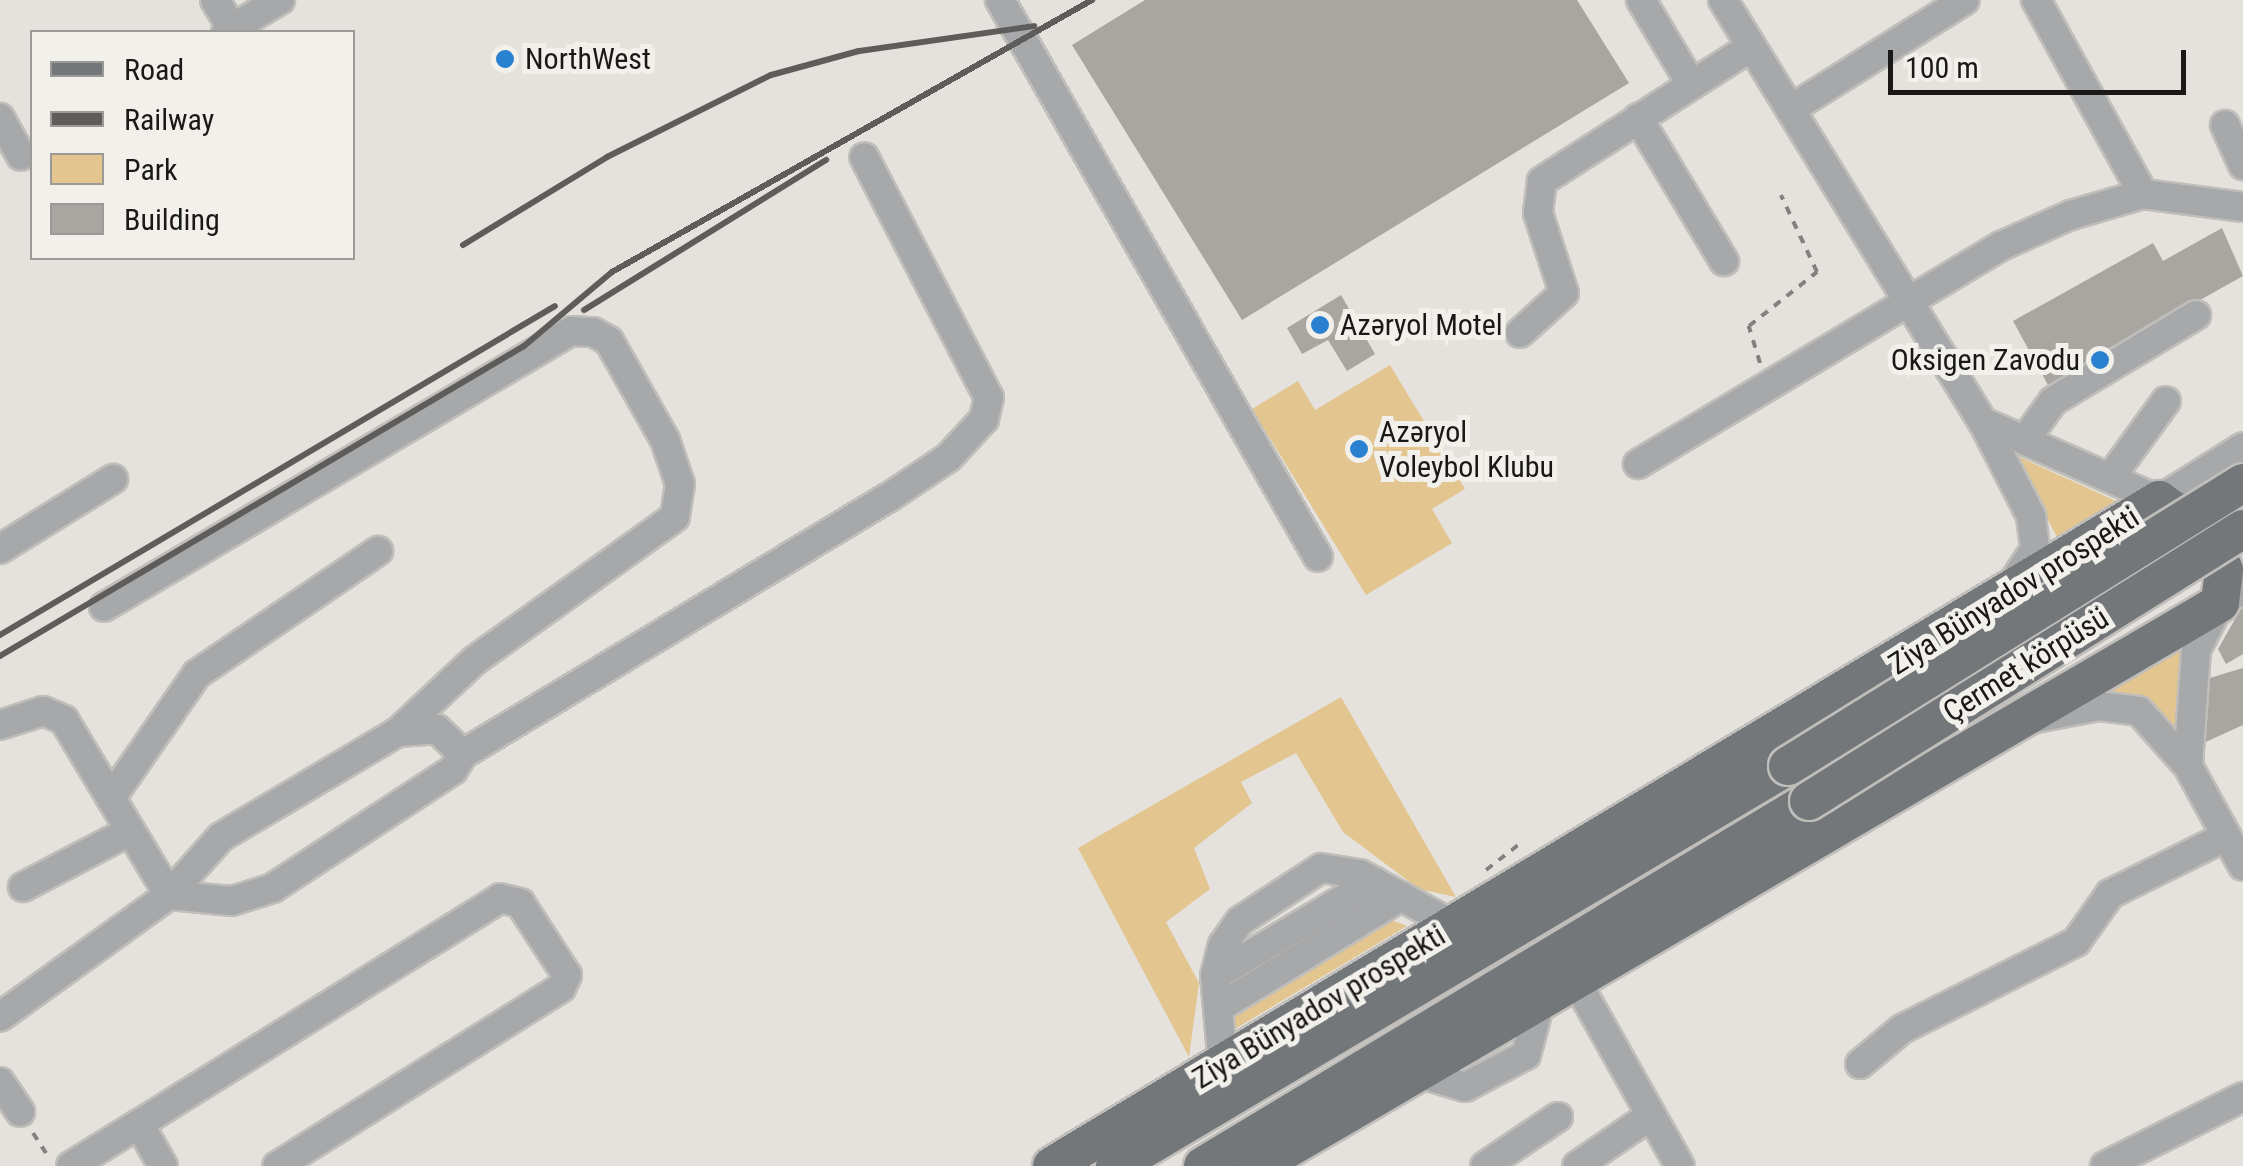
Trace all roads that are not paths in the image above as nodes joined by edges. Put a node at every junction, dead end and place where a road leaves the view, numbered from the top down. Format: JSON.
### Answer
{"nodes":[{"id":1,"x":216,"y":0,"type":"edge"},
{"id":2,"x":280,"y":0,"type":"edge"},
{"id":3,"x":1000,"y":0,"type":"edge"},
{"id":4,"x":1641,"y":0,"type":"edge"},
{"id":5,"x":1723,"y":0,"type":"edge"},
{"id":6,"x":1965,"y":0,"type":"edge"},
{"id":7,"x":2036,"y":0,"type":"edge"},
{"id":8,"x":229,"y":30,"type":"edge"},
{"id":9,"x":1750,"y":46,"type":"junction"},
{"id":10,"x":1691,"y":84,"type":"junction"},
{"id":11,"x":1791,"y":109,"type":"junction"},
{"id":12,"x":0,"y":118,"type":"edge"},
{"id":13,"x":1638,"y":118,"type":"junction"},
{"id":14,"x":2225,"y":125,"type":"dead end"},
{"id":15,"x":864,"y":157,"type":"dead end"},
{"id":16,"x":18,"y":158,"type":"edge"},
{"id":17,"x":2243,"y":165,"type":"edge"},
{"id":18,"x":2143,"y":194,"type":"junction"},
{"id":19,"x":2243,"y":207,"type":"edge"},
{"id":20,"x":1724,"y":261,"type":"dead end"},
{"id":21,"x":1909,"y":304,"type":"junction"},
{"id":22,"x":2196,"y":315,"type":"dead end"},
{"id":23,"x":1520,"y":333,"type":"dead end"},
{"id":24,"x":2166,"y":402,"type":"dead end"},
{"id":25,"x":1983,"y":422,"type":"junction"},
{"id":26,"x":2025,"y":440,"type":"junction"},
{"id":27,"x":2243,"y":447,"type":"edge"},
{"id":28,"x":1638,"y":464,"type":"dead end"},
{"id":29,"x":2110,"y":478,"type":"junction"},
{"id":30,"x":113,"y":479,"type":"dead end"},
{"id":31,"x":2243,"y":483,"type":"edge"},
{"id":32,"x":2159,"y":500,"type":"junction"},
{"id":33,"x":2243,"y":529,"type":"edge"},
{"id":34,"x":0,"y":549,"type":"edge"},
{"id":35,"x":378,"y":551,"type":"dead end"},
{"id":36,"x":1318,"y":557,"type":"dead end"},
{"id":37,"x":2232,"y":596,"type":"edge"},
{"id":38,"x":1999,"y":603,"type":"junction"},
{"id":39,"x":104,"y":607,"type":"dead end"},
{"id":40,"x":2034,"y":718,"type":"junction"},
{"id":41,"x":0,"y":725,"type":"edge"},
{"id":42,"x":398,"y":732,"type":"junction"},
{"id":43,"x":462,"y":754,"type":"junction"},
{"id":44,"x":1788,"y":766,"type":"joint"},
{"id":45,"x":2188,"y":766,"type":"junction"},
{"id":46,"x":111,"y":798,"type":"junction"},
{"id":47,"x":130,"y":831,"type":"junction"},
{"id":48,"x":2226,"y":837,"type":"junction"},
{"id":49,"x":1672,"y":838,"type":"junction"},
{"id":50,"x":2243,"y":866,"type":"edge"},
{"id":51,"x":1694,"y":873,"type":"junction"},
{"id":52,"x":1374,"y":881,"type":"junction"},
{"id":53,"x":23,"y":886,"type":"dead end"},
{"id":54,"x":169,"y":895,"type":"junction"},
{"id":55,"x":1402,"y":896,"type":"junction"},
{"id":56,"x":1454,"y":926,"type":"junction"},
{"id":57,"x":1215,"y":976,"type":"junction"},
{"id":58,"x":1576,"y":981,"type":"junction"},
{"id":59,"x":1218,"y":1008,"type":"junction"},
{"id":60,"x":0,"y":1017,"type":"edge"},
{"id":61,"x":1860,"y":1064,"type":"dead end"},
{"id":62,"x":1223,"y":1065,"type":"junction"},
{"id":63,"x":1405,"y":1080,"type":"junction"},
{"id":64,"x":0,"y":1082,"type":"edge"},
{"id":65,"x":2243,"y":1098,"type":"edge"},
{"id":66,"x":20,"y":1112,"type":"road end"},
{"id":67,"x":1650,"y":1116,"type":"junction"},
{"id":68,"x":1558,"y":1117,"type":"dead end"},
{"id":69,"x":139,"y":1124,"type":"junction"},
{"id":70,"x":1120,"y":1163,"type":"edge"},
{"id":71,"x":71,"y":1166,"type":"edge"},
{"id":72,"x":163,"y":1166,"type":"edge"},
{"id":73,"x":277,"y":1166,"type":"edge"},
{"id":74,"x":1052,"y":1166,"type":"edge"},
{"id":75,"x":1202,"y":1166,"type":"edge"},
{"id":76,"x":1220,"y":1166,"type":"edge"},
{"id":77,"x":1258,"y":1166,"type":"edge"},
{"id":78,"x":1485,"y":1166,"type":"edge"},
{"id":79,"x":1576,"y":1166,"type":"edge"},
{"id":80,"x":1680,"y":1166,"type":"edge"},
{"id":81,"x":2105,"y":1166,"type":"edge"}],
"edges":[{"from":1,"to":8,"type":"street"},
{"from":2,"to":8,"type":"street"},
{"from":3,"to":36,"type":"street"},
{"from":4,"to":10,"type":"street"},
{"from":5,"to":9,"type":"street"},
{"from":6,"to":11,"type":"street"},
{"from":7,"to":18,"type":"street"},
{"from":9,"to":10,"type":"street"},
{"from":9,"to":11,"type":"street"},
{"from":10,"to":13,"type":"street"},
{"from":11,"to":21,"type":"street"},
{"from":12,"to":16,"type":"street"},
{"from":13,"to":20,"type":"street"},
{"from":13,"to":23,"type":"street"},
{"from":14,"to":17,"type":"street"},
{"from":15,"to":43,"type":"street"},
{"from":18,"to":19,"type":"street"},
{"from":18,"to":21,"type":"street"},
{"from":21,"to":25,"type":"street"},
{"from":21,"to":28,"type":"street"},
{"from":22,"to":26,"type":"street"},
{"from":24,"to":29,"type":"street"},
{"from":25,"to":26,"type":"street"},
{"from":25,"to":38,"type":"street"},
{"from":26,"to":29,"type":"street"},
{"from":27,"to":32,"type":"street"},
{"from":29,"to":32,"type":"street"},
{"from":30,"to":34,"type":"street"},
{"from":31,"to":44,"type":"main road","name":"Çermet körpüsü","bridge":true},
{"from":32,"to":37,"type":"main road","name":"Ziya Bünyadov prospekti"},
{"from":32,"to":38,"type":"main road","name":"Ziya Bünyadov prospekti"},
{"from":33,"to":51,"type":"main road","name":"Çermet körpüsü","bridge":true},
{"from":35,"to":46,"type":"street"},
{"from":37,"to":40,"type":"main road"},
{"from":37,"to":45,"type":"street"},
{"from":38,"to":56,"type":"main road","name":"Ziya Bünyadov prospekti"},
{"from":39,"to":42,"type":"street"},
{"from":40,"to":45,"type":"street"},
{"from":40,"to":58,"type":"main road"},
{"from":41,"to":46,"type":"street"},
{"from":42,"to":43,"type":"street"},
{"from":42,"to":54,"type":"street"},
{"from":43,"to":54,"type":"street"},
{"from":44,"to":49,"type":"main road","name":"Ziya Bünyadov prospekti"},
{"from":45,"to":48,"type":"street"},
{"from":46,"to":47,"type":"street"},
{"from":47,"to":53,"type":"street"},
{"from":47,"to":54,"type":"street"},
{"from":48,"to":50,"type":"street"},
{"from":48,"to":61,"type":"street"},
{"from":49,"to":56,"type":"main road"},
{"from":49,"to":70,"type":"main road","name":"Ziya Bünyadov prospekti"},
{"from":51,"to":58,"type":"main road"},
{"from":51,"to":75,"type":"main road"},
{"from":52,"to":55,"type":"street"},
{"from":52,"to":57,"type":"street"},
{"from":52,"to":57,"type":"street"},
{"from":54,"to":60,"type":"street"},
{"from":55,"to":56,"type":"street"},
{"from":55,"to":59,"type":"street"},
{"from":56,"to":62,"type":"main road","name":"Ziya Bünyadov prospekti"},
{"from":57,"to":59,"type":"street"},
{"from":58,"to":63,"type":"main road"},
{"from":58,"to":67,"type":"street"},
{"from":59,"to":62,"type":"street"},
{"from":62,"to":70,"type":"main road"},
{"from":62,"to":74,"type":"main road","name":"Ziya Bünyadov prospekti"},
{"from":63,"to":76,"type":"main road"},
{"from":63,"to":77,"type":"main road"},
{"from":64,"to":66,"type":"street"},
{"from":65,"to":81,"type":"street"},
{"from":67,"to":79,"type":"street"},
{"from":67,"to":80,"type":"street"},
{"from":68,"to":78,"type":"street"},
{"from":69,"to":71,"type":"street"},
{"from":69,"to":72,"type":"street"},
{"from":69,"to":73,"type":"street"}]}
